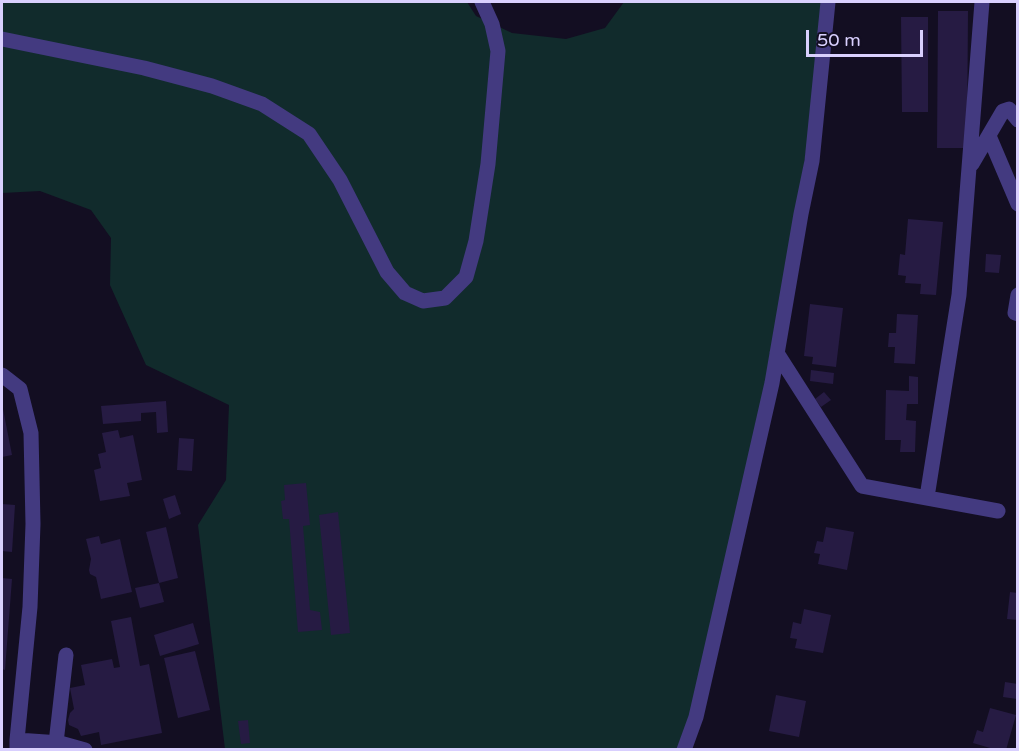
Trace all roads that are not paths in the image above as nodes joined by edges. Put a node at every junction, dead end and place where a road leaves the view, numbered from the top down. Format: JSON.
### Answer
{"nodes":[{"id":1,"x":482,"y":2,"type":"edge"},
{"id":2,"x":828,"y":2,"type":"edge"},
{"id":3,"x":982,"y":2,"type":"edge"},
{"id":4,"x":2,"y":39,"type":"edge"},
{"id":5,"x":1017,"y":120,"type":"edge"},
{"id":6,"x":989,"y":136,"type":"junction"},
{"id":7,"x":969,"y":169,"type":"junction"},
{"id":8,"x":1017,"y":204,"type":"edge"},
{"id":9,"x":1017,"y":295,"type":"edge"},
{"id":10,"x":1017,"y":314,"type":"edge"},
{"id":11,"x":777,"y":353,"type":"junction"},
{"id":12,"x":2,"y":375,"type":"edge"},
{"id":13,"x":927,"y":497,"type":"junction"},
{"id":14,"x":998,"y":511,"type":"dead end"},
{"id":15,"x":66,"y":655,"type":"dead end"},
{"id":16,"x":56,"y":742,"type":"junction"},
{"id":17,"x":17,"y":745,"type":"edge"},
{"id":18,"x":85,"y":750,"type":"edge"},
{"id":19,"x":684,"y":750,"type":"edge"}],
"edges":[{"from":1,"to":4,"type":"street"},
{"from":2,"to":11,"type":"street"},
{"from":3,"to":7,"type":"street"},
{"from":5,"to":6,"type":"street"},
{"from":6,"to":7,"type":"street"},
{"from":6,"to":8,"type":"street"},
{"from":7,"to":13,"type":"street"},
{"from":9,"to":10,"type":"street"},
{"from":11,"to":13,"type":"street"},
{"from":11,"to":19,"type":"street"},
{"from":12,"to":17,"type":"street"},
{"from":13,"to":14,"type":"street"},
{"from":15,"to":16,"type":"street"},
{"from":16,"to":17,"type":"street"},
{"from":16,"to":18,"type":"street"}]}
